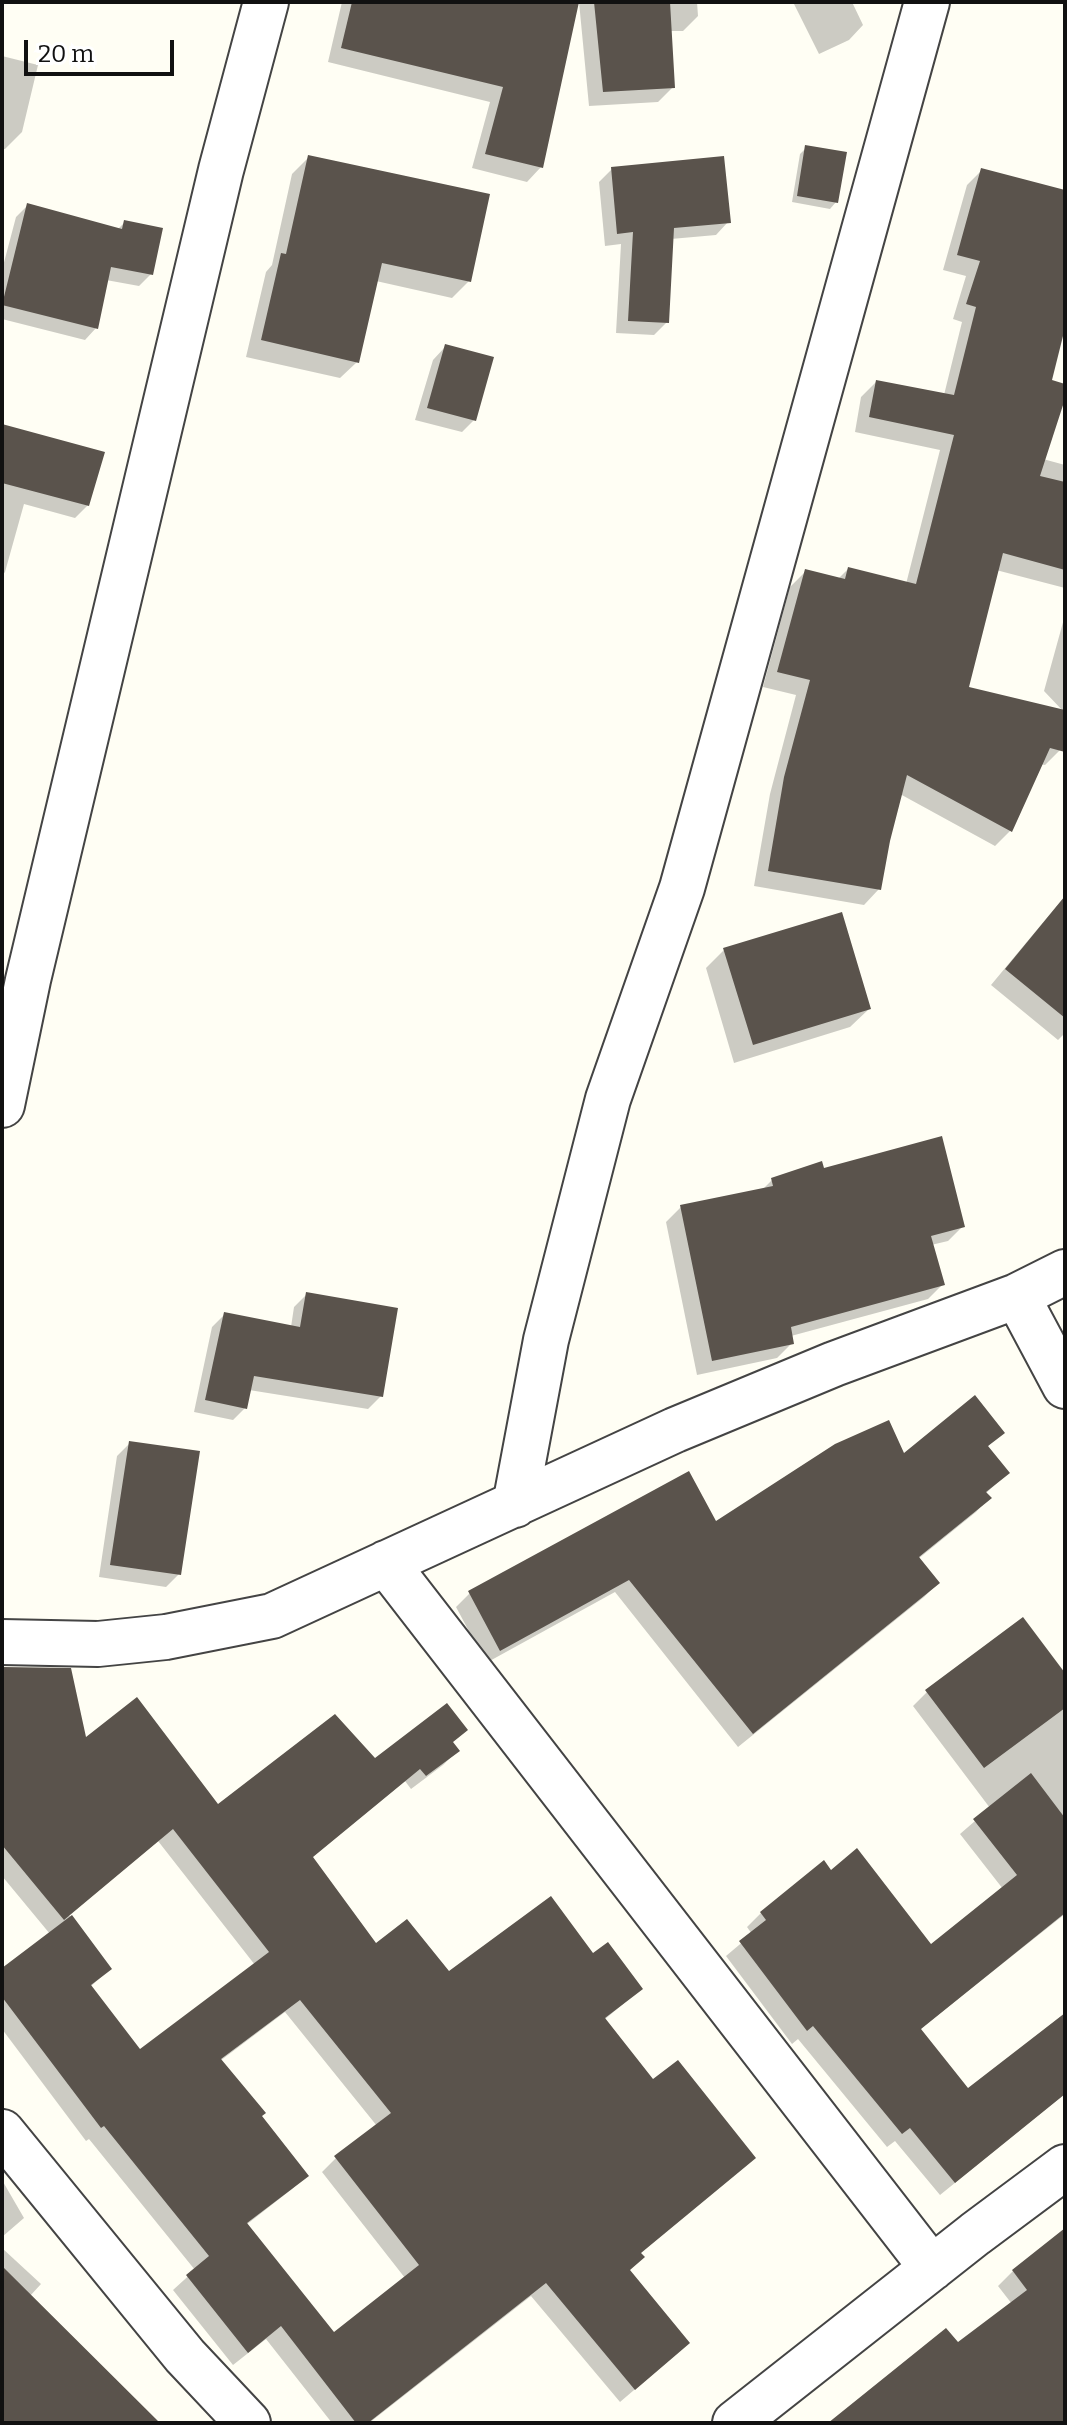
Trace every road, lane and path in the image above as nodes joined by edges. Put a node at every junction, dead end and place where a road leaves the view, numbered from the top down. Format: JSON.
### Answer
{"nodes":[{"id":1,"x":266,"y":2,"type":"edge"},
{"id":2,"x":927,"y":2,"type":"edge"},
{"id":3,"x":2,"y":1105,"type":"edge"},
{"id":4,"x":1065,"y":1272,"type":"edge"},
{"id":5,"x":1017,"y":1296,"type":"junction"},
{"id":6,"x":1065,"y":1386,"type":"edge"},
{"id":7,"x":515,"y":1505,"type":"junction"},
{"id":8,"x":386,"y":1563,"type":"junction"},
{"id":9,"x":2,"y":1642,"type":"edge"},
{"id":10,"x":2,"y":2132,"type":"edge"},
{"id":11,"x":1065,"y":2167,"type":"edge"},
{"id":12,"x":932,"y":2268,"type":"junction"},
{"id":13,"x":248,"y":2423,"type":"edge"},
{"id":14,"x":735,"y":2423,"type":"edge"}],
"edges":[{"from":1,"to":3,"type":"street"},
{"from":2,"to":7,"type":"street"},
{"from":4,"to":5,"type":"street"},
{"from":5,"to":6,"type":"street"},
{"from":5,"to":7,"type":"street"},
{"from":7,"to":8,"type":"street"},
{"from":8,"to":9,"type":"street"},
{"from":8,"to":12,"type":"street"},
{"from":10,"to":13,"type":"street"},
{"from":11,"to":12,"type":"street"},
{"from":12,"to":14,"type":"street"}]}
